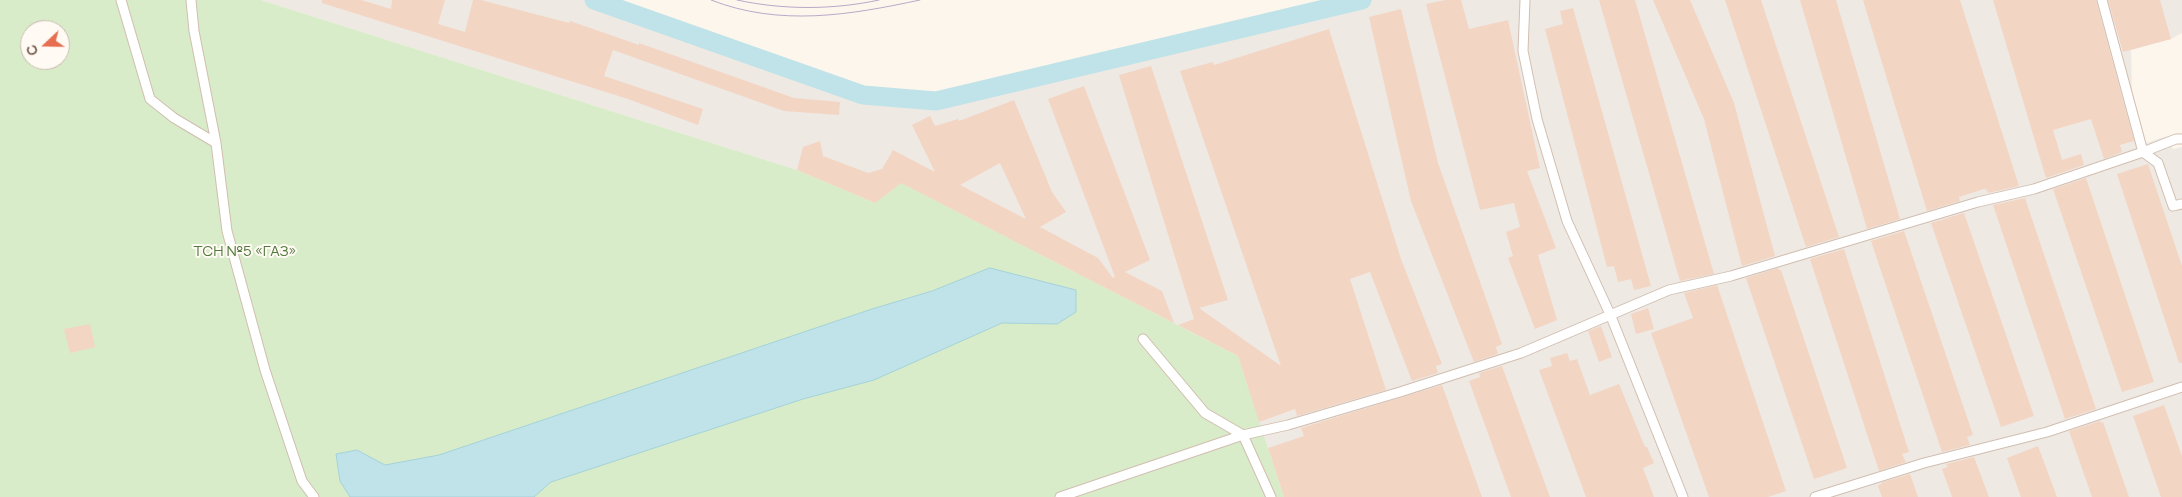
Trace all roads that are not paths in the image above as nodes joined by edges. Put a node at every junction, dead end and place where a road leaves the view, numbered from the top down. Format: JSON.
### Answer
{"nodes":[{"id":1,"x":121,"y":0,"type":"edge"},
{"id":2,"x":191,"y":0,"type":"edge"},
{"id":3,"x":1525,"y":0,"type":"edge"},
{"id":4,"x":2102,"y":0,"type":"edge"},
{"id":5,"x":2182,"y":139,"type":"edge"},
{"id":6,"x":216,"y":143,"type":"junction"},
{"id":7,"x":2143,"y":152,"type":"junction"},
{"id":8,"x":2182,"y":204,"type":"edge"},
{"id":9,"x":1610,"y":314,"type":"junction"},
{"id":10,"x":1143,"y":340,"type":"dead end"},
{"id":11,"x":2182,"y":387,"type":"edge"},
{"id":12,"x":1243,"y":435,"type":"junction"},
{"id":13,"x":314,"y":497,"type":"edge"},
{"id":14,"x":1060,"y":497,"type":"edge"},
{"id":15,"x":1271,"y":497,"type":"edge"},
{"id":16,"x":1684,"y":497,"type":"edge"},
{"id":17,"x":1815,"y":497,"type":"edge"}],
"edges":[{"from":1,"to":6,"type":"lane"},
{"from":2,"to":6,"type":"lane"},
{"from":3,"to":9,"type":"lane"},
{"from":4,"to":7,"type":"lane"},
{"from":5,"to":7,"type":"lane"},
{"from":6,"to":13,"type":"lane"},
{"from":7,"to":8,"type":"lane"},
{"from":7,"to":9,"type":"lane"},
{"from":9,"to":12,"type":"lane"},
{"from":9,"to":16,"type":"lane"},
{"from":10,"to":12,"type":"lane"},
{"from":11,"to":17,"type":"lane"},
{"from":12,"to":14,"type":"lane"},
{"from":12,"to":15,"type":"lane"}]}
